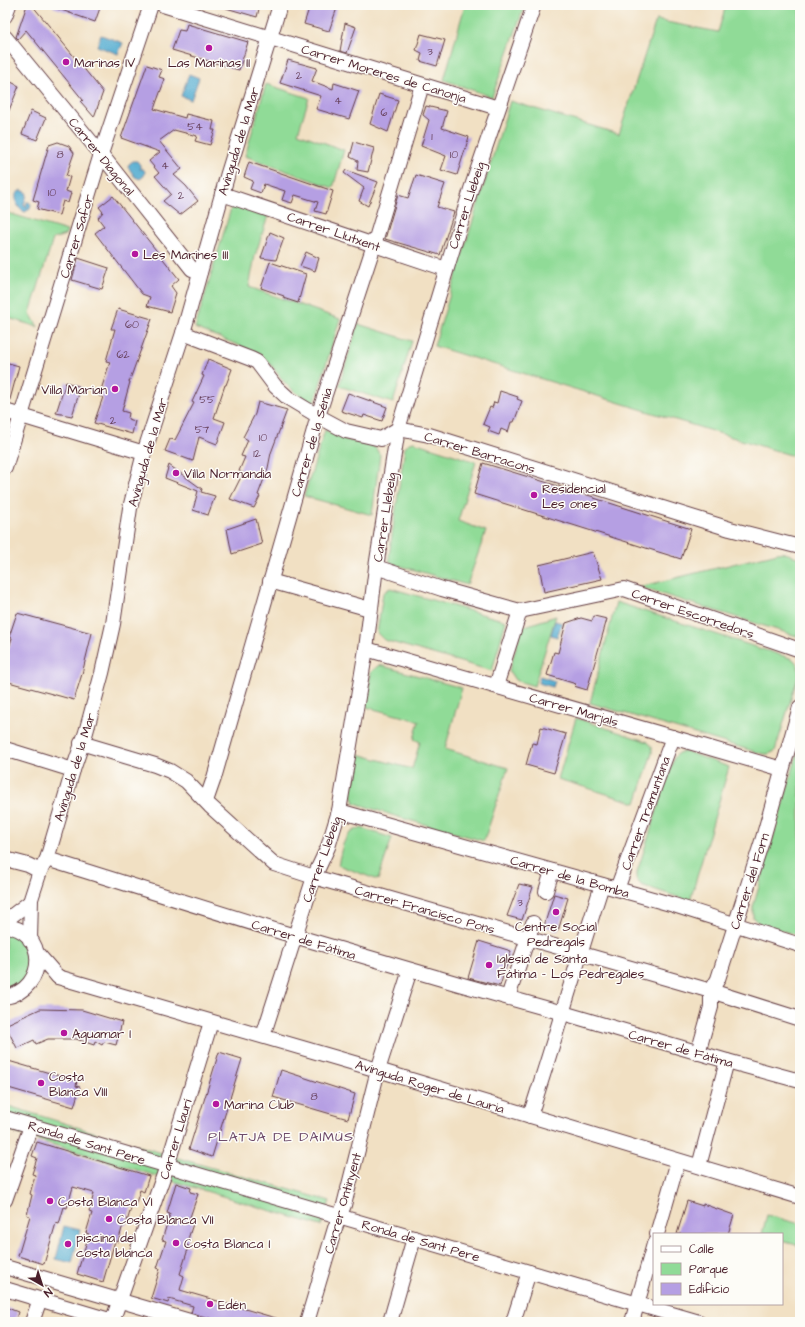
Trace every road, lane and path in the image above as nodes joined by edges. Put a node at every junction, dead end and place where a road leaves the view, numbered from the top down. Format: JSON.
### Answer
{"nodes":[{"id":1,"x":9,"y":5,"type":"edge"},
{"id":2,"x":151,"y":5,"type":"edge"},
{"id":3,"x":163,"y":5,"type":"edge"},
{"id":4,"x":280,"y":5,"type":"edge"},
{"id":5,"x":534,"y":5,"type":"edge"},
{"id":6,"x":5,"y":16,"type":"edge"},
{"id":7,"x":5,"y":38,"type":"edge"},
{"id":8,"x":270,"y":38,"type":"junction"},
{"id":9,"x":422,"y":85,"type":"junction"},
{"id":10,"x":498,"y":108,"type":"junction"},
{"id":11,"x":101,"y":154,"type":"junction"},
{"id":12,"x":222,"y":194,"type":"junction"},
{"id":13,"x":374,"y":245,"type":"junction"},
{"id":14,"x":446,"y":269,"type":"junction"},
{"id":15,"x":200,"y":272,"type":"junction"},
{"id":16,"x":183,"y":333,"type":"junction"},
{"id":17,"x":5,"y":411,"type":"edge"},
{"id":18,"x":21,"y":416,"type":"junction"},
{"id":19,"x":318,"y":416,"type":"junction"},
{"id":20,"x":398,"y":430,"type":"junction"},
{"id":21,"x":144,"y":453,"type":"junction"},
{"id":22,"x":5,"y":468,"type":"edge"},
{"id":23,"x":800,"y":547,"type":"edge"},
{"id":24,"x":376,"y":567,"type":"junction"},
{"id":25,"x":270,"y":581,"type":"junction"},
{"id":26,"x":370,"y":609,"type":"junction"},
{"id":27,"x":520,"y":611,"type":"junction"},
{"id":28,"x":366,"y":650,"type":"junction"},
{"id":29,"x":800,"y":650,"type":"edge"},
{"id":30,"x":496,"y":686,"type":"junction"},
{"id":31,"x":800,"y":707,"type":"edge"},
{"id":32,"x":673,"y":737,"type":"junction"},
{"id":33,"x":81,"y":743,"type":"junction"},
{"id":34,"x":5,"y":749,"type":"edge"},
{"id":35,"x":782,"y":769,"type":"junction"},
{"id":36,"x":73,"y":770,"type":"junction"},
{"id":37,"x":206,"y":801,"type":"junction"},
{"id":38,"x":339,"y":811,"type":"junction"},
{"id":39,"x":5,"y":859,"type":"edge"},
{"id":40,"x":43,"y":865,"type":"junction"},
{"id":41,"x":552,"y":871,"type":"junction"},
{"id":42,"x":314,"y":877,"type":"junction"},
{"id":43,"x":602,"y":885,"type":"junction"},
{"id":44,"x":617,"y":889,"type":"junction"},
{"id":45,"x":546,"y":891,"type":"dead end"},
{"id":46,"x":30,"y":902,"type":"junction"},
{"id":47,"x":5,"y":921,"type":"edge"},
{"id":48,"x":533,"y":923,"type":"dead end"},
{"id":49,"x":735,"y":925,"type":"junction"},
{"id":50,"x":5,"y":926,"type":"edge"},
{"id":51,"x":295,"y":936,"type":"junction"},
{"id":52,"x":528,"y":938,"type":"junction"},
{"id":53,"x":30,"y":940,"type":"junction"},
{"id":54,"x":800,"y":945,"type":"edge"},
{"id":55,"x":36,"y":953,"type":"junction"},
{"id":56,"x":579,"y":953,"type":"junction"},
{"id":57,"x":410,"y":970,"type":"junction"},
{"id":58,"x":58,"y":977,"type":"junction"},
{"id":59,"x":29,"y":984,"type":"junction"},
{"id":60,"x":711,"y":991,"type":"junction"},
{"id":61,"x":5,"y":997,"type":"edge"},
{"id":62,"x":508,"y":997,"type":"junction"},
{"id":63,"x":563,"y":1013,"type":"junction"},
{"id":64,"x":800,"y":1020,"type":"edge"},
{"id":65,"x":211,"y":1022,"type":"junction"},
{"id":66,"x":263,"y":1036,"type":"junction"},
{"id":67,"x":698,"y":1053,"type":"junction"},
{"id":68,"x":727,"y":1061,"type":"junction"},
{"id":69,"x":378,"y":1070,"type":"junction"},
{"id":70,"x":800,"y":1081,"type":"edge"},
{"id":71,"x":530,"y":1116,"type":"junction"},
{"id":72,"x":5,"y":1118,"type":"edge"},
{"id":73,"x":31,"y":1126,"type":"junction"},
{"id":74,"x":678,"y":1160,"type":"junction"},
{"id":75,"x":167,"y":1166,"type":"junction"},
{"id":76,"x":699,"y":1166,"type":"junction"},
{"id":77,"x":800,"y":1197,"type":"edge"},
{"id":78,"x":5,"y":1200,"type":"edge"},
{"id":79,"x":340,"y":1216,"type":"junction"},
{"id":80,"x":657,"y":1233,"type":"edge"},
{"id":81,"x":414,"y":1238,"type":"junction"},
{"id":82,"x":653,"y":1248,"type":"edge"},
{"id":83,"x":5,"y":1267,"type":"edge"},
{"id":84,"x":529,"y":1272,"type":"junction"},
{"id":85,"x":5,"y":1289,"type":"edge"},
{"id":86,"x":40,"y":1299,"type":"junction"},
{"id":87,"x":120,"y":1301,"type":"junction"},
{"id":88,"x":637,"y":1304,"type":"junction"},
{"id":89,"x":32,"y":1322,"type":"edge"},
{"id":90,"x":114,"y":1322,"type":"edge"},
{"id":91,"x":193,"y":1322,"type":"edge"},
{"id":92,"x":307,"y":1322,"type":"edge"},
{"id":93,"x":390,"y":1322,"type":"edge"},
{"id":94,"x":513,"y":1322,"type":"edge"},
{"id":95,"x":632,"y":1322,"type":"edge"},
{"id":96,"x":699,"y":1322,"type":"edge"}],
"edges":[{"from":1,"to":6,"type":"street"},
{"from":2,"to":11,"type":"street","name":"Carrer Safor"},
{"from":3,"to":8,"type":"street","name":"Carrer Moreres de Canonja"},
{"from":4,"to":8,"type":"street","name":"Avinguda de la Mar"},
{"from":5,"to":10,"type":"street","name":"Carrer Llebeig"},
{"from":7,"to":11,"type":"street","name":"Carrer Diagonal"},
{"from":8,"to":9,"type":"street","name":"Carrer Moreres de Canonja"},
{"from":8,"to":12,"type":"street","name":"Avinguda de la Mar"},
{"from":9,"to":10,"type":"street","name":"Carrer Moreres de Canonja"},
{"from":9,"to":13,"type":"street","name":"Carrer de la Sénia"},
{"from":10,"to":14,"type":"street","name":"Carrer Llebeig"},
{"from":11,"to":15,"type":"street","name":"Carrer Diagonal"},
{"from":11,"to":18,"type":"street","name":"Carrer Safor"},
{"from":12,"to":13,"type":"street","name":"Carrer Llutxent"},
{"from":12,"to":15,"type":"street","name":"Avinguda de la Mar"},
{"from":13,"to":14,"type":"street","name":"Carrer Llutxent"},
{"from":13,"to":19,"type":"street","name":"Carrer de la Sénia"},
{"from":14,"to":20,"type":"street","name":"Carrer Llebeig"},
{"from":15,"to":16,"type":"street","name":"Avinguda de la Mar"},
{"from":16,"to":19,"type":"street"},
{"from":16,"to":21,"type":"street","name":"Avinguda de la Mar"},
{"from":17,"to":18,"type":"street"},
{"from":18,"to":21,"type":"street"},
{"from":18,"to":22,"type":"street","name":"Carrer Safor"},
{"from":19,"to":20,"type":"street"},
{"from":19,"to":25,"type":"street","name":"Carrer de la Sénia"},
{"from":20,"to":23,"type":"street","name":"Carrer Barracons"},
{"from":20,"to":24,"type":"street","name":"Carrer Llebeig"},
{"from":21,"to":33,"type":"street","name":"Avinguda de la Mar"},
{"from":24,"to":26,"type":"street","name":"Carrer Llebeig"},
{"from":24,"to":27,"type":"street","name":"Carrer Escorredors"},
{"from":25,"to":26,"type":"street"},
{"from":25,"to":37,"type":"street","name":"Carrer de la Sénia"},
{"from":26,"to":28,"type":"street","name":"Carrer Llebeig"},
{"from":27,"to":29,"type":"street","name":"Carrer Escorredors"},
{"from":27,"to":30,"type":"street"},
{"from":28,"to":30,"type":"street","name":"Carrer Marjals"},
{"from":28,"to":38,"type":"street","name":"Carrer Llebeig"},
{"from":30,"to":32,"type":"street","name":"Carrer Marjals"},
{"from":31,"to":35,"type":"street","name":"Carrer del Forn"},
{"from":32,"to":35,"type":"street","name":"Carrer Marjals"},
{"from":32,"to":44,"type":"street","name":"Carrer Tramuntana"},
{"from":33,"to":36,"type":"street","name":"Avinguda de la Mar"},
{"from":33,"to":37,"type":"street","name":"Carrer Francisco Pons"},
{"from":34,"to":36,"type":"street"},
{"from":35,"to":49,"type":"street","name":"Carrer del Forn"},
{"from":36,"to":40,"type":"street","name":"Avinguda de la Mar"},
{"from":37,"to":42,"type":"street","name":"Carrer Francisco Pons"},
{"from":38,"to":41,"type":"street","name":"Carrer de la Bomba"},
{"from":38,"to":42,"type":"street","name":"Carrer Llebeig"},
{"from":39,"to":40,"type":"street","name":"Carrer de Fátima"},
{"from":40,"to":46,"type":"street","name":"Avinguda de la Mar"},
{"from":40,"to":51,"type":"street","name":"Carrer de Fátima"},
{"from":41,"to":43,"type":"street","name":"Carrer de la Bomba"},
{"from":41,"to":45,"type":"street"},
{"from":42,"to":51,"type":"street","name":"Carrer Llebeig"},
{"from":42,"to":52,"type":"street","name":"Carrer Francisco Pons"},
{"from":43,"to":44,"type":"street","name":"Carrer de la Bomba"},
{"from":43,"to":56,"type":"street"},
{"from":44,"to":49,"type":"street","name":"Carrer de la Bomba"},
{"from":46,"to":47,"type":"street"},
{"from":46,"to":53,"type":"street","name":"Avinguda de la Mar"},
{"from":48,"to":52,"type":"street"},
{"from":49,"to":54,"type":"street","name":"Carrer de la Bomba"},
{"from":49,"to":60,"type":"street","name":"Carrer del Forn"},
{"from":50,"to":53,"type":"street"},
{"from":51,"to":57,"type":"street","name":"Carrer de Fátima"},
{"from":51,"to":66,"type":"street","name":"Carrer Llebeig"},
{"from":52,"to":56,"type":"street","name":"Carrer Francisco Pons"},
{"from":52,"to":62,"type":"street"},
{"from":53,"to":55,"type":"street"},
{"from":55,"to":58,"type":"street"},
{"from":55,"to":59,"type":"street"},
{"from":56,"to":60,"type":"street","name":"Carrer Francisco Pons"},
{"from":56,"to":63,"type":"street"},
{"from":57,"to":62,"type":"street","name":"Carrer de Fátima"},
{"from":57,"to":69,"type":"street","name":"Carrer Ontinyent"},
{"from":58,"to":59,"type":"street"},
{"from":58,"to":65,"type":"street","name":"Avinguda Roger de Lauria"},
{"from":59,"to":61,"type":"street"},
{"from":60,"to":64,"type":"street","name":"Carrer Francisco Pons"},
{"from":60,"to":67,"type":"street","name":"Carrer del Forn"},
{"from":62,"to":63,"type":"street","name":"Carrer de Fátima"},
{"from":63,"to":67,"type":"street","name":"Carrer de Fàtima"},
{"from":63,"to":71,"type":"street"},
{"from":65,"to":66,"type":"street","name":"Avinguda Roger de Lauria"},
{"from":65,"to":75,"type":"street","name":"Carrer Llaurí"},
{"from":66,"to":69,"type":"street","name":"Avinguda Roger de Lauria"},
{"from":67,"to":68,"type":"street","name":"Carrer de Fàtima"},
{"from":68,"to":70,"type":"street","name":"Carrer de Fàtima"},
{"from":68,"to":76,"type":"street"},
{"from":69,"to":71,"type":"street","name":"Avinguda Roger de Lauria"},
{"from":69,"to":79,"type":"street","name":"Carrer Ontinyent"},
{"from":71,"to":74,"type":"street","name":"Avinguda Roger de Lauria"},
{"from":72,"to":73,"type":"street","name":"Ronda de Sant Pere"},
{"from":73,"to":75,"type":"street","name":"Ronda de Sant Pere"},
{"from":73,"to":78,"type":"street"},
{"from":74,"to":76,"type":"street","name":"Avinguda Roger de Lauria"},
{"from":74,"to":80,"type":"street"},
{"from":75,"to":79,"type":"street","name":"Ronda de Sant Pere"},
{"from":75,"to":87,"type":"street","name":"Carrer Llaurí"},
{"from":76,"to":77,"type":"street","name":"Avinguda Roger de Lauria"},
{"from":79,"to":81,"type":"street","name":"Ronda de Sant Pere"},
{"from":79,"to":92,"type":"street","name":"Carrer Ontinyent"},
{"from":81,"to":84,"type":"street","name":"Ronda de Sant Pere"},
{"from":81,"to":93,"type":"street"},
{"from":82,"to":88,"type":"street"},
{"from":83,"to":87,"type":"street"},
{"from":84,"to":88,"type":"street","name":"Ronda de Sant Pere"},
{"from":84,"to":94,"type":"street"},
{"from":85,"to":86,"type":"street"},
{"from":86,"to":89,"type":"street"},
{"from":86,"to":90,"type":"street"},
{"from":87,"to":90,"type":"street","name":"Carrer Llaurí"},
{"from":87,"to":91,"type":"street"},
{"from":88,"to":95,"type":"street"},
{"from":88,"to":96,"type":"street","name":"Ronda de Sant Pere"}]}
